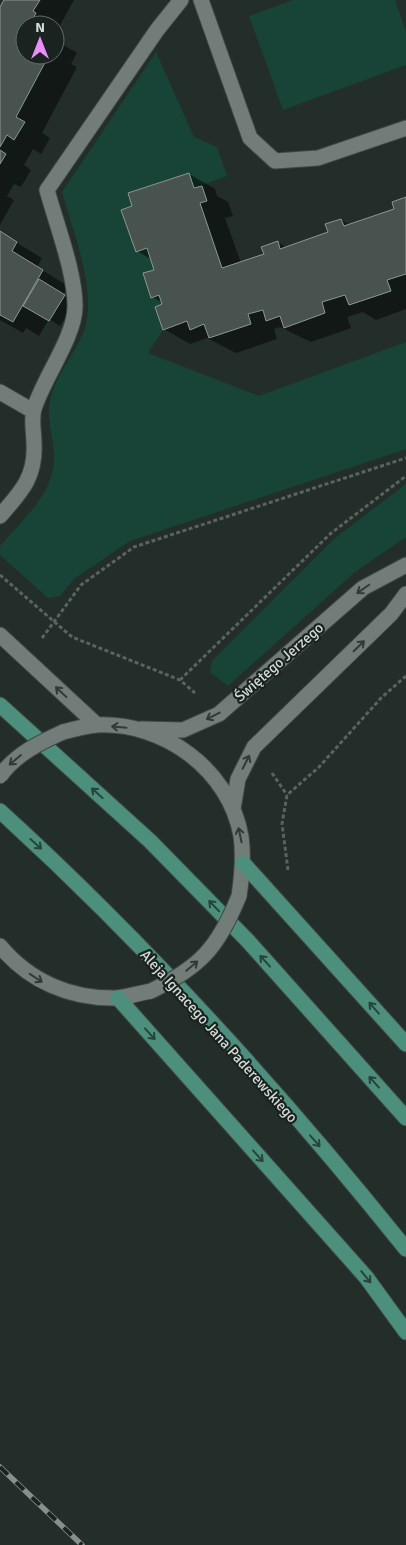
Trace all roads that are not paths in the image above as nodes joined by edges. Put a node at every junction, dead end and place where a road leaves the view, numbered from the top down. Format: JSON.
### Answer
{"nodes":[{"id":1,"x":181,"y":0,"type":"edge"},
{"id":2,"x":200,"y":0,"type":"edge"},
{"id":3,"x":406,"y":128,"type":"edge"},
{"id":4,"x":0,"y":392,"type":"edge"},
{"id":5,"x":33,"y":411,"type":"junction"},
{"id":6,"x":0,"y":516,"type":"edge"},
{"id":7,"x":406,"y":565,"type":"edge"},
{"id":8,"x":406,"y":594,"type":"edge"},
{"id":9,"x":0,"y":635,"type":"edge"},
{"id":10,"x":0,"y":705,"type":"edge"},
{"id":11,"x":96,"y":725,"type":"junction"},
{"id":12,"x":141,"y":729,"type":"junction"},
{"id":13,"x":0,"y":776,"type":"edge"},
{"id":14,"x":233,"y":809,"type":"junction"},
{"id":15,"x":0,"y":811,"type":"edge"},
{"id":16,"x":243,"y":863,"type":"junction"},
{"id":17,"x":0,"y":946,"type":"edge"},
{"id":18,"x":118,"y":998,"type":"junction"},
{"id":19,"x":406,"y":1044,"type":"edge"},
{"id":20,"x":406,"y":1118,"type":"edge"},
{"id":21,"x":406,"y":1249,"type":"edge"},
{"id":22,"x":406,"y":1332,"type":"edge"}],
"edges":[{"from":1,"to":5,"type":"street"},
{"from":2,"to":3,"type":"street"},
{"from":4,"to":5,"type":"street"},
{"from":5,"to":6,"type":"street"},
{"from":7,"to":12,"type":"street","name":"Świętego Jerzego","one_way":true},
{"from":14,"to":8,"type":"street","one_way":true},
{"from":11,"to":9,"type":"street","one_way":true},
{"from":20,"to":10,"type":"main road","one_way":true},
{"from":12,"to":11,"type":"street","name":"Świętego Jerzego","one_way":true},
{"from":11,"to":13,"type":"street","name":"Świętego Jerzego","one_way":true,"bridge":true},
{"from":12,"to":14,"type":"street"},
{"from":16,"to":14,"type":"street","one_way":true},
{"from":15,"to":21,"type":"main road","name":"Aleja Ignacego Jana Paderewskiego","one_way":true},
{"from":18,"to":16,"type":"street","one_way":true,"bridge":true},
{"from":19,"to":16,"type":"main road","one_way":true},
{"from":17,"to":18,"type":"street","one_way":true},
{"from":18,"to":22,"type":"main road","one_way":true}]}
